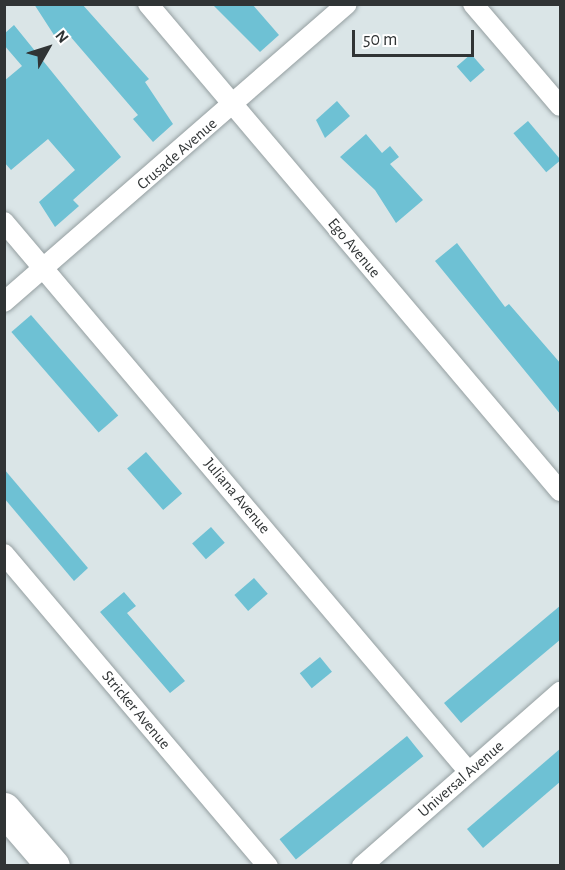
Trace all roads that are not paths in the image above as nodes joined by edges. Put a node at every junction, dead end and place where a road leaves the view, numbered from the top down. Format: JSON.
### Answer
{"nodes":[{"id":1,"x":148,"y":4,"type":"edge"},
{"id":2,"x":348,"y":4,"type":"edge"},
{"id":3,"x":473,"y":4,"type":"edge"},
{"id":4,"x":233,"y":106,"type":"junction"},
{"id":5,"x":561,"y":106,"type":"edge"},
{"id":6,"x":4,"y":222,"type":"edge"},
{"id":7,"x":44,"y":268,"type":"junction"},
{"id":8,"x":4,"y":302,"type":"edge"},
{"id":9,"x":561,"y":491,"type":"edge"},
{"id":10,"x":4,"y":555,"type":"edge"},
{"id":11,"x":561,"y":692,"type":"edge"},
{"id":12,"x":469,"y":771,"type":"junction"},
{"id":13,"x":4,"y":809,"type":"edge"},
{"id":14,"x":53,"y":866,"type":"edge"},
{"id":15,"x":268,"y":866,"type":"edge"},
{"id":16,"x":362,"y":866,"type":"edge"}],
"edges":[{"from":1,"to":4,"type":"street","name":"Ego Avenue"},
{"from":2,"to":4,"type":"street","name":"Crusade Avenue"},
{"from":3,"to":5,"type":"street"},
{"from":4,"to":7,"type":"street","name":"Crusade Avenue"},
{"from":4,"to":9,"type":"street","name":"Ego Avenue"},
{"from":6,"to":7,"type":"street","name":"Juliana Avenue"},
{"from":7,"to":8,"type":"street","name":"Crusade Avenue"},
{"from":7,"to":12,"type":"street","name":"Juliana Avenue"},
{"from":10,"to":15,"type":"street","name":"Stricker Avenue"},
{"from":11,"to":12,"type":"street","name":"Universal Avenue"},
{"from":12,"to":16,"type":"street","name":"Universal Avenue"},
{"from":13,"to":14,"type":"highway"}]}
